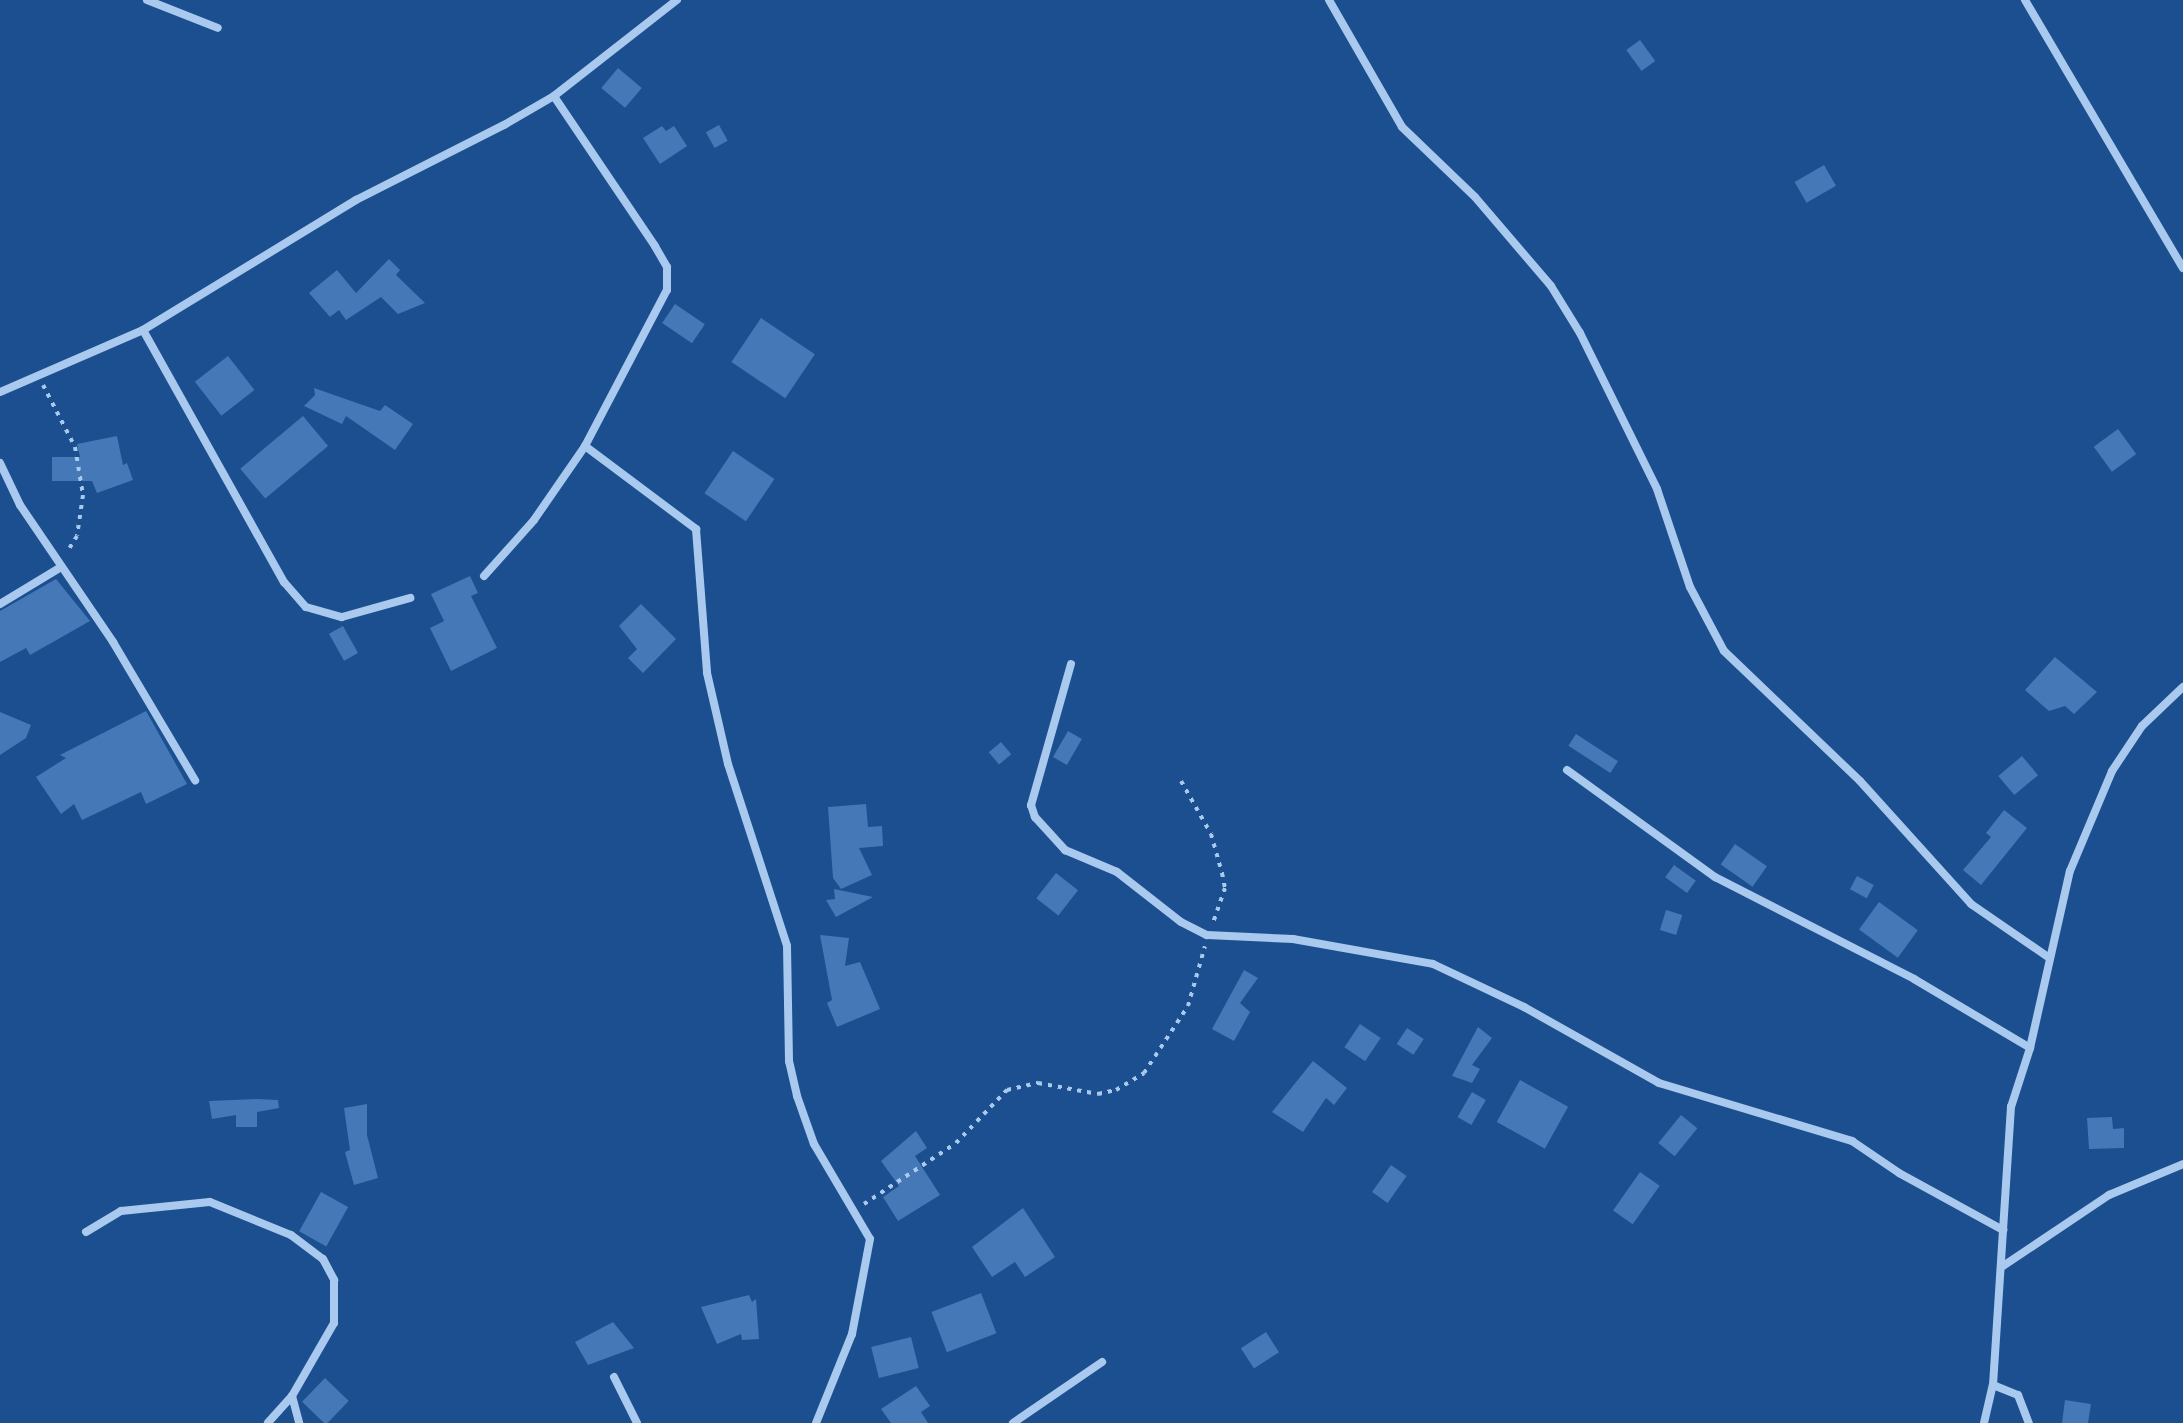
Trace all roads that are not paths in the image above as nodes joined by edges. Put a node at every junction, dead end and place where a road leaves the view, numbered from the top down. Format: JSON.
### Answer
{"nodes":[{"id":1,"x":147,"y":0,"type":"edge"},
{"id":2,"x":677,"y":0,"type":"edge"},
{"id":3,"x":1329,"y":0,"type":"edge"},
{"id":4,"x":2025,"y":0,"type":"edge"},
{"id":5,"x":218,"y":28,"type":"dead end"},
{"id":6,"x":554,"y":96,"type":"junction"},
{"id":7,"x":2183,"y":268,"type":"edge"},
{"id":8,"x":143,"y":330,"type":"junction"},
{"id":9,"x":0,"y":392,"type":"edge"},
{"id":10,"x":585,"y":446,"type":"junction"},
{"id":11,"x":0,"y":463,"type":"edge"},
{"id":12,"x":58,"y":563,"type":"junction"},
{"id":13,"x":484,"y":576,"type":"dead end"},
{"id":14,"x":410,"y":598,"type":"dead end"},
{"id":15,"x":0,"y":604,"type":"edge"},
{"id":16,"x":1071,"y":664,"type":"dead end"},
{"id":17,"x":2183,"y":687,"type":"edge"},
{"id":18,"x":1567,"y":770,"type":"dead end"},
{"id":19,"x":195,"y":780,"type":"dead end"},
{"id":20,"x":2048,"y":957,"type":"junction"},
{"id":21,"x":2030,"y":1048,"type":"junction"},
{"id":22,"x":2183,"y":1164,"type":"edge"},
{"id":23,"x":2003,"y":1230,"type":"junction"},
{"id":24,"x":86,"y":1232,"type":"dead end"},
{"id":25,"x":2003,"y":1266,"type":"junction"},
{"id":26,"x":1102,"y":1362,"type":"dead end"},
{"id":27,"x":614,"y":1377,"type":"dead end"},
{"id":28,"x":1993,"y":1385,"type":"junction"},
{"id":29,"x":292,"y":1396,"type":"junction"},
{"id":30,"x":268,"y":1423,"type":"edge"},
{"id":31,"x":299,"y":1423,"type":"edge"},
{"id":32,"x":637,"y":1423,"type":"edge"},
{"id":33,"x":816,"y":1423,"type":"edge"},
{"id":34,"x":1013,"y":1423,"type":"edge"},
{"id":35,"x":1984,"y":1423,"type":"edge"},
{"id":36,"x":2029,"y":1423,"type":"edge"}],
"edges":[{"from":1,"to":5,"type":"street"},
{"from":2,"to":6,"type":"street"},
{"from":3,"to":20,"type":"street"},
{"from":4,"to":7,"type":"street"},
{"from":6,"to":8,"type":"street"},
{"from":6,"to":10,"type":"street"},
{"from":8,"to":9,"type":"street"},
{"from":8,"to":14,"type":"street"},
{"from":10,"to":13,"type":"street"},
{"from":10,"to":33,"type":"street"},
{"from":11,"to":12,"type":"street"},
{"from":12,"to":15,"type":"street"},
{"from":12,"to":19,"type":"street"},
{"from":16,"to":23,"type":"street"},
{"from":17,"to":20,"type":"street"},
{"from":18,"to":21,"type":"street"},
{"from":20,"to":21,"type":"street"},
{"from":21,"to":23,"type":"street"},
{"from":22,"to":25,"type":"street"},
{"from":23,"to":25,"type":"street"},
{"from":24,"to":29,"type":"street"},
{"from":25,"to":28,"type":"street"},
{"from":26,"to":34,"type":"street"},
{"from":27,"to":32,"type":"street"},
{"from":28,"to":35,"type":"street"},
{"from":28,"to":36,"type":"street"},
{"from":29,"to":30,"type":"street"},
{"from":29,"to":31,"type":"street"}]}
